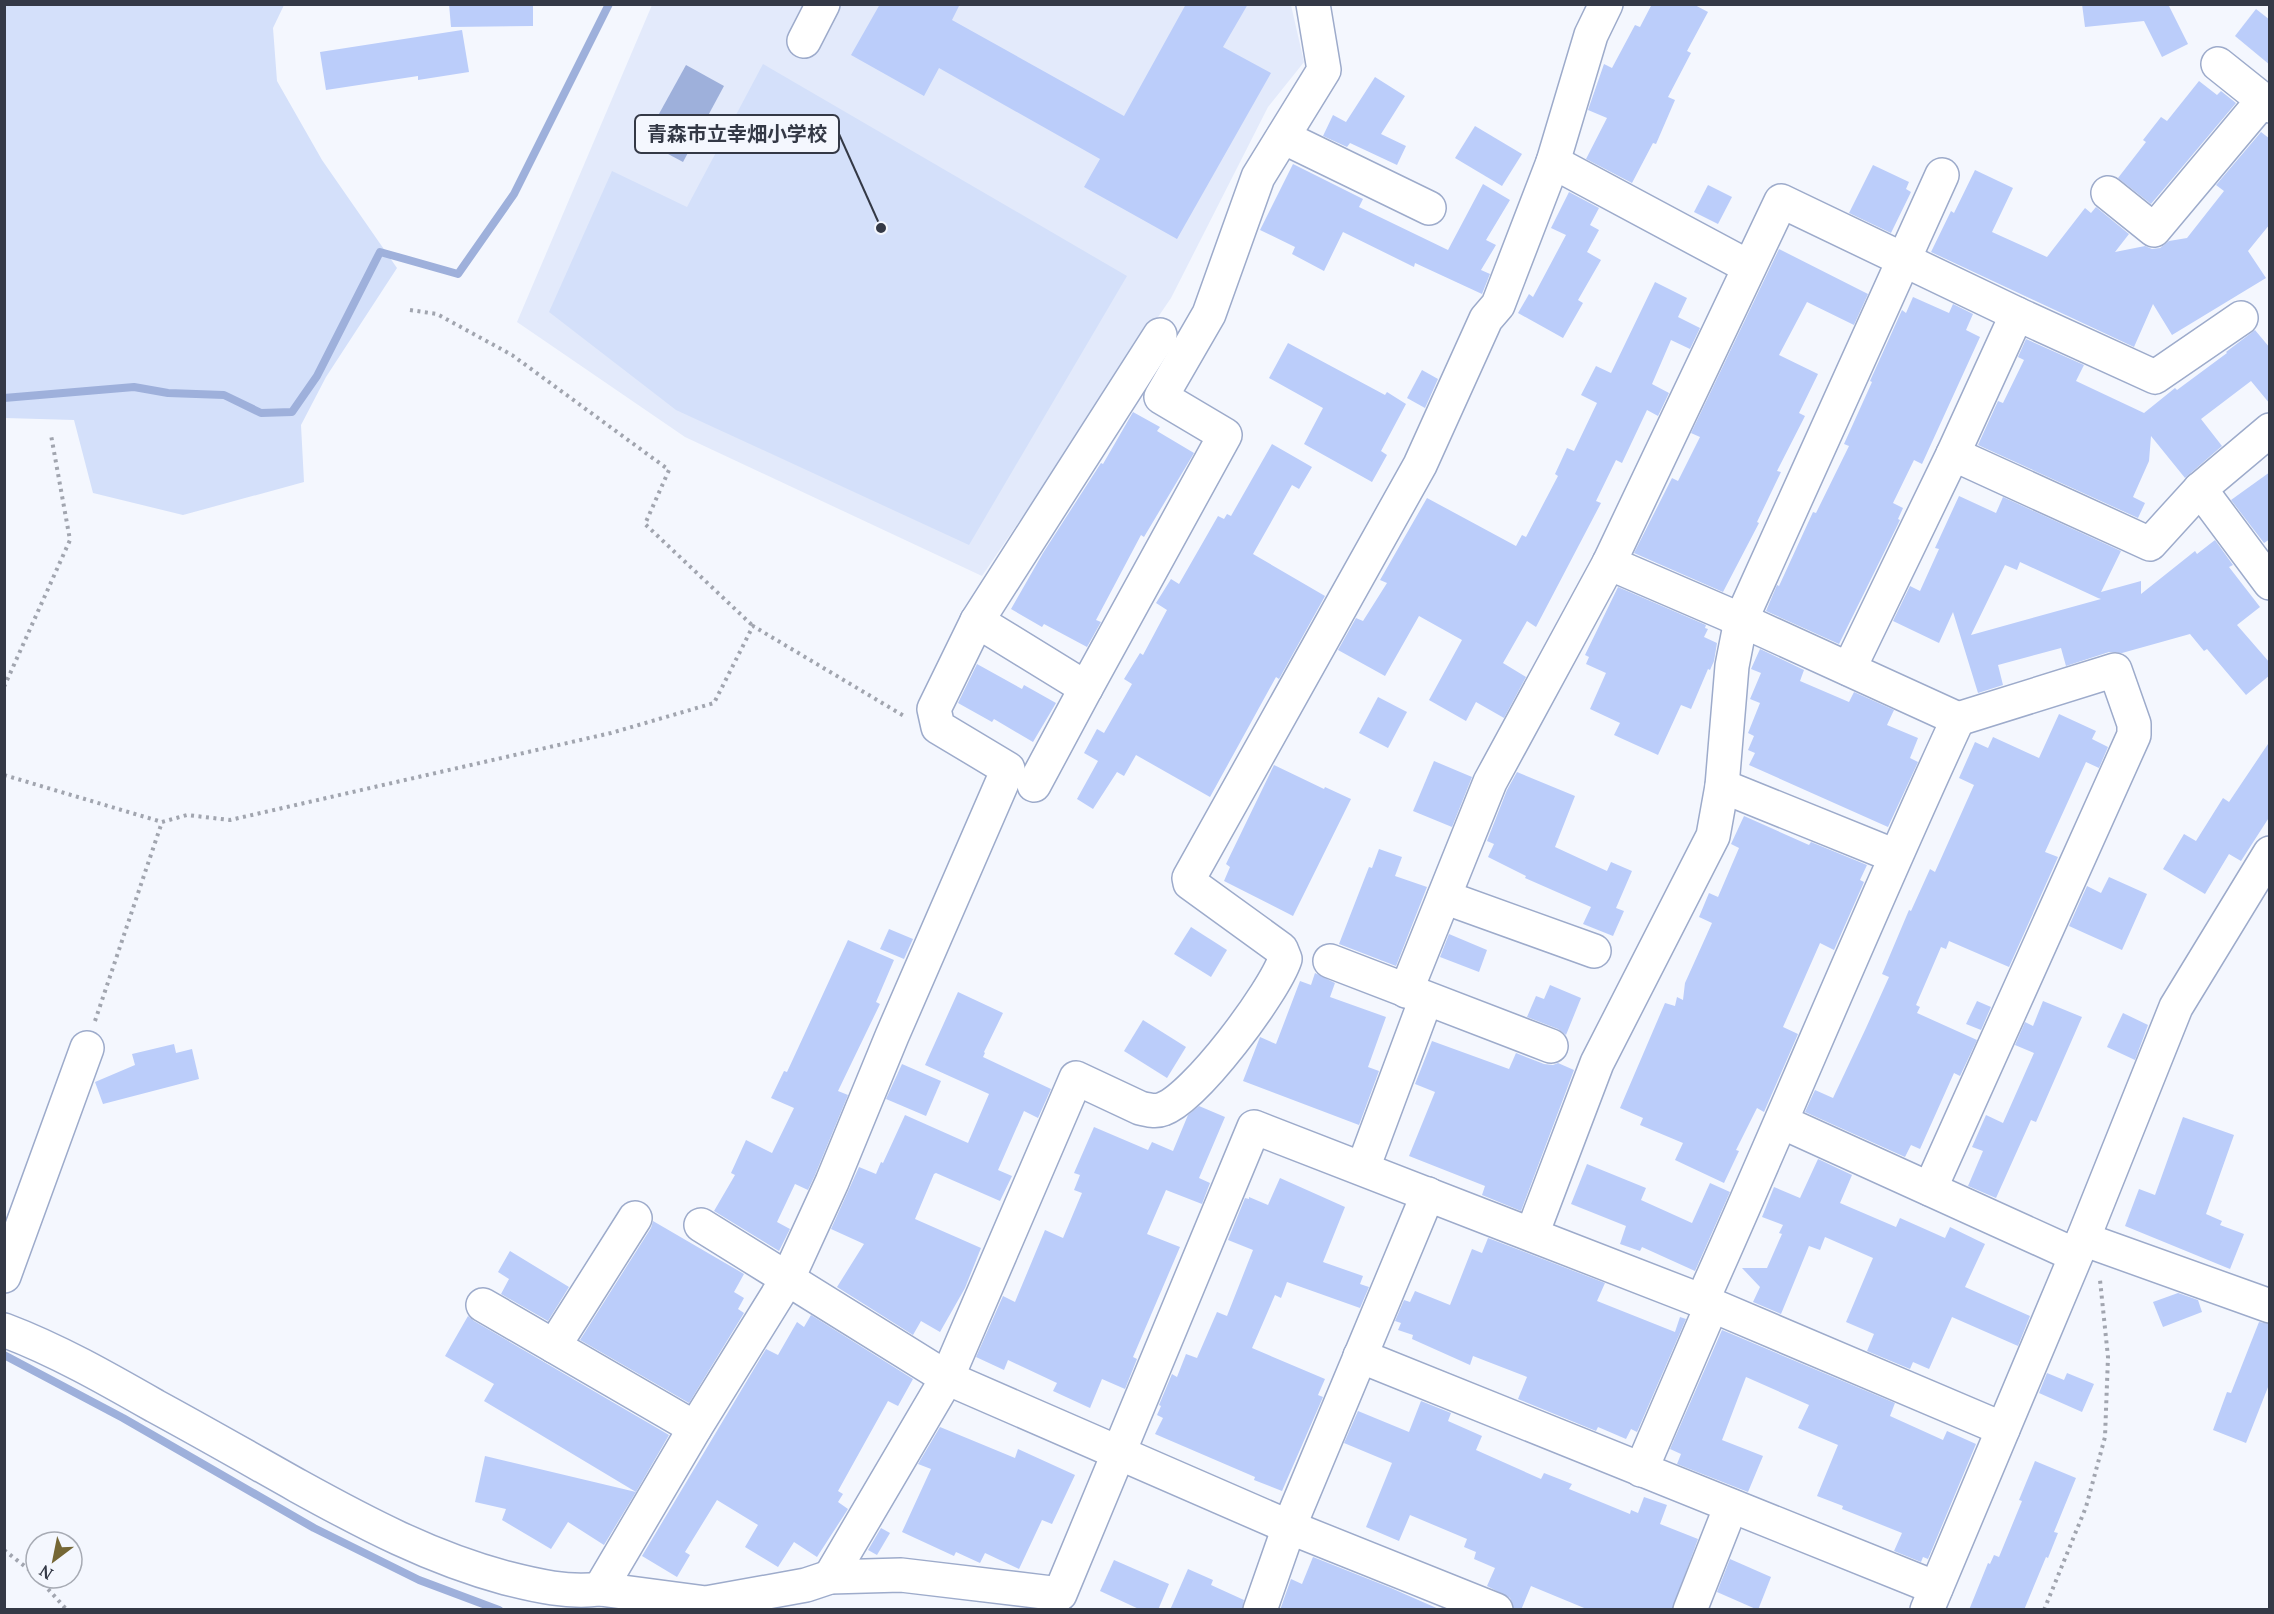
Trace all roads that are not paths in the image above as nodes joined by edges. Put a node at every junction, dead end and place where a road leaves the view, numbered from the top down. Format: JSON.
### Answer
{"nodes":[{"id":1,"x":824,"y":4,"type":"edge"},
{"id":2,"x":1313,"y":4,"type":"edge"},
{"id":3,"x":1606,"y":4,"type":"edge"},
{"id":4,"x":804,"y":41,"type":"dead end"},
{"id":5,"x":2218,"y":64,"type":"dead end"},
{"id":6,"x":2266,"y":103,"type":"edge"},
{"id":7,"x":1283,"y":137,"type":"junction"},
{"id":8,"x":1553,"y":162,"type":"junction"},
{"id":9,"x":1942,"y":175,"type":"dead end"},
{"id":10,"x":2108,"y":193,"type":"dead end"},
{"id":11,"x":1429,"y":208,"type":"dead end"},
{"id":12,"x":1903,"y":259,"type":"junction"},
{"id":13,"x":1749,"y":267,"type":"junction"},
{"id":14,"x":2017,"y":314,"type":"junction"},
{"id":15,"x":2241,"y":318,"type":"dead end"},
{"id":16,"x":1160,"y":334,"type":"dead end"},
{"id":17,"x":2270,"y":430,"type":"edge"},
{"id":18,"x":1953,"y":454,"type":"junction"},
{"id":19,"x":2200,"y":489,"type":"junction"},
{"id":20,"x":1610,"y":563,"type":"junction"},
{"id":21,"x":2270,"y":583,"type":"edge"},
{"id":22,"x":1741,"y":620,"type":"junction"},
{"id":23,"x":977,"y":621,"type":"junction"},
{"id":24,"x":1849,"y":669,"type":"junction"},
{"id":25,"x":1086,"y":688,"type":"junction"},
{"id":26,"x":1958,"y":719,"type":"junction"},
{"id":27,"x":1034,"y":784,"type":"dead end"},
{"id":28,"x":1722,"y":786,"type":"junction"},
{"id":29,"x":2270,"y":854,"type":"edge"},
{"id":30,"x":1895,"y":856,"type":"junction"},
{"id":31,"x":1444,"y":897,"type":"junction"},
{"id":32,"x":1594,"y":951,"type":"dead end"},
{"id":33,"x":1330,"y":961,"type":"dead end"},
{"id":34,"x":1416,"y":995,"type":"junction"},
{"id":35,"x":1551,"y":1046,"type":"dead end"},
{"id":36,"x":87,"y":1048,"type":"road end"},
{"id":37,"x":1782,"y":1122,"type":"junction"},
{"id":38,"x":1363,"y":1168,"type":"junction"},
{"id":39,"x":1930,"y":1189,"type":"junction"},
{"id":40,"x":1428,"y":1194,"type":"junction"},
{"id":41,"x":635,"y":1218,"type":"dead end"},
{"id":42,"x":701,"y":1225,"type":"dead end"},
{"id":43,"x":1532,"y":1234,"type":"junction"},
{"id":44,"x":2085,"y":1246,"type":"junction"},
{"id":45,"x":4,"y":1276,"type":"edge"},
{"id":46,"x":788,"y":1278,"type":"junction"},
{"id":47,"x":1707,"y":1303,"type":"junction"},
{"id":48,"x":483,"y":1305,"type":"dead end"},
{"id":49,"x":2270,"y":1306,"type":"edge"},
{"id":50,"x":4,"y":1329,"type":"edge"},
{"id":51,"x":554,"y":1346,"type":"junction"},
{"id":52,"x":1360,"y":1356,"type":"junction"},
{"id":53,"x":947,"y":1378,"type":"junction"},
{"id":54,"x":695,"y":1428,"type":"junction"},
{"id":55,"x":2003,"y":1429,"type":"junction"},
{"id":56,"x":1118,"y":1453,"type":"junction"},
{"id":57,"x":1641,"y":1470,"type":"junction"},
{"id":58,"x":1731,"y":1506,"type":"junction"},
{"id":59,"x":1289,"y":1527,"type":"junction"},
{"id":60,"x":830,"y":1577,"type":"junction"},
{"id":61,"x":592,"y":1590,"type":"junction"},
{"id":62,"x":548,"y":1598,"type":"edge"},
{"id":63,"x":1932,"y":1599,"type":"edge"},
{"id":64,"x":1260,"y":1610,"type":"edge"},
{"id":65,"x":1496,"y":1610,"type":"edge"},
{"id":66,"x":1690,"y":1610,"type":"edge"}],
"edges":[{"from":1,"to":4,"type":"street"},
{"from":2,"to":7,"type":"street"},
{"from":3,"to":8,"type":"street"},
{"from":5,"to":6,"type":"street"},
{"from":6,"to":10,"type":"street"},
{"from":7,"to":11,"type":"street"},
{"from":7,"to":25,"type":"street"},
{"from":8,"to":13,"type":"street"},
{"from":8,"to":53,"type":"street"},
{"from":9,"to":12,"type":"street"},
{"from":12,"to":13,"type":"street"},
{"from":12,"to":14,"type":"street"},
{"from":12,"to":22,"type":"street"},
{"from":13,"to":20,"type":"street"},
{"from":14,"to":15,"type":"street"},
{"from":14,"to":18,"type":"street"},
{"from":16,"to":23,"type":"street"},
{"from":17,"to":19,"type":"street"},
{"from":18,"to":19,"type":"street"},
{"from":18,"to":24,"type":"street"},
{"from":19,"to":21,"type":"street"},
{"from":20,"to":22,"type":"street"},
{"from":20,"to":31,"type":"street"},
{"from":22,"to":24,"type":"street"},
{"from":22,"to":28,"type":"street"},
{"from":23,"to":25,"type":"street"},
{"from":23,"to":46,"type":"street"},
{"from":24,"to":26,"type":"street"},
{"from":25,"to":27,"type":"street"},
{"from":26,"to":30,"type":"street"},
{"from":26,"to":39,"type":"street"},
{"from":28,"to":30,"type":"street"},
{"from":28,"to":43,"type":"street"},
{"from":29,"to":44,"type":"street"},
{"from":30,"to":37,"type":"street"},
{"from":31,"to":32,"type":"street"},
{"from":31,"to":34,"type":"street"},
{"from":33,"to":34,"type":"street"},
{"from":34,"to":35,"type":"street"},
{"from":34,"to":38,"type":"street"},
{"from":36,"to":45,"type":"street"},
{"from":37,"to":39,"type":"street"},
{"from":37,"to":47,"type":"street"},
{"from":38,"to":40,"type":"street"},
{"from":38,"to":56,"type":"street"},
{"from":39,"to":44,"type":"street"},
{"from":40,"to":43,"type":"street"},
{"from":40,"to":52,"type":"street"},
{"from":41,"to":51,"type":"street"},
{"from":42,"to":46,"type":"street"},
{"from":43,"to":47,"type":"street"},
{"from":44,"to":49,"type":"street"},
{"from":44,"to":55,"type":"street"},
{"from":46,"to":53,"type":"street"},
{"from":46,"to":54,"type":"street"},
{"from":47,"to":55,"type":"street"},
{"from":47,"to":57,"type":"street"},
{"from":48,"to":51,"type":"street"},
{"from":50,"to":62,"type":"street"},
{"from":51,"to":54,"type":"street"},
{"from":52,"to":57,"type":"street"},
{"from":52,"to":59,"type":"street"},
{"from":53,"to":56,"type":"street"},
{"from":53,"to":60,"type":"street"},
{"from":54,"to":61,"type":"street"},
{"from":55,"to":63,"type":"street"},
{"from":56,"to":59,"type":"street"},
{"from":56,"to":60,"type":"street"},
{"from":57,"to":58,"type":"street"},
{"from":58,"to":63,"type":"street"},
{"from":58,"to":66,"type":"street"},
{"from":59,"to":64,"type":"street"},
{"from":59,"to":65,"type":"street"},
{"from":60,"to":61,"type":"street"},
{"from":61,"to":62,"type":"street"}]}
